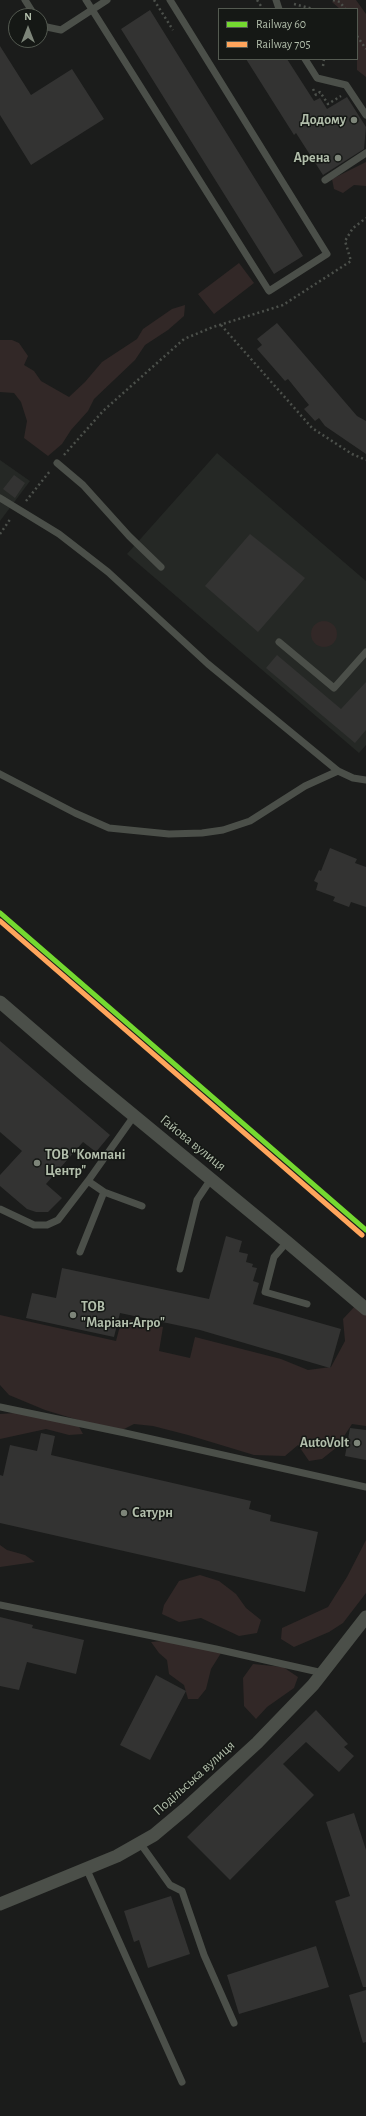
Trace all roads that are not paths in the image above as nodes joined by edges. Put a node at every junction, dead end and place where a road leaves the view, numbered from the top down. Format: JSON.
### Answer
{"nodes":[{"id":1,"x":86,"y":0,"type":"edge"},
{"id":2,"x":107,"y":0,"type":"edge"},
{"id":3,"x":170,"y":0,"type":"edge"},
{"id":4,"x":92,"y":10,"type":"junction"},
{"id":5,"x":48,"y":27,"type":"edge"},
{"id":6,"x":306,"y":60,"type":"edge"},
{"id":7,"x":366,"y":115,"type":"edge"},
{"id":8,"x":366,"y":153,"type":"edge"},
{"id":9,"x":325,"y":180,"type":"dead end"},
{"id":10,"x":57,"y":463,"type":"road end"},
{"id":11,"x":0,"y":498,"type":"edge"},
{"id":12,"x":161,"y":567,"type":"dead end"},
{"id":13,"x":279,"y":642,"type":"dead end"},
{"id":14,"x":366,"y":652,"type":"edge"},
{"id":15,"x":338,"y":771,"type":"junction"},
{"id":16,"x":0,"y":774,"type":"edge"},
{"id":17,"x":366,"y":780,"type":"edge"},
{"id":18,"x":0,"y":1002,"type":"edge"},
{"id":19,"x":134,"y":1116,"type":"junction"},
{"id":20,"x":211,"y":1179,"type":"junction"},
{"id":21,"x":88,"y":1181,"type":"junction"},
{"id":22,"x":104,"y":1192,"type":"junction"},
{"id":23,"x":142,"y":1206,"type":"dead end"},
{"id":24,"x":0,"y":1208,"type":"edge"},
{"id":25,"x":287,"y":1242,"type":"junction"},
{"id":26,"x":80,"y":1252,"type":"dead end"},
{"id":27,"x":180,"y":1269,"type":"dead end"},
{"id":28,"x":307,"y":1304,"type":"dead end"},
{"id":29,"x":366,"y":1309,"type":"edge"},
{"id":30,"x":0,"y":1407,"type":"edge"},
{"id":31,"x":366,"y":1487,"type":"edge"},
{"id":32,"x":0,"y":1605,"type":"edge"},
{"id":33,"x":366,"y":1617,"type":"edge"},
{"id":34,"x":322,"y":1673,"type":"junction"},
{"id":35,"x":140,"y":1843,"type":"junction"},
{"id":36,"x":87,"y":1870,"type":"junction"},
{"id":37,"x":0,"y":1904,"type":"edge"},
{"id":38,"x":234,"y":2023,"type":"dead end"},
{"id":39,"x":182,"y":2082,"type":"dead end"}],
"edges":[{"from":1,"to":4,"type":"lane"},
{"from":2,"to":4,"type":"lane"},
{"from":3,"to":4,"type":"lane"},
{"from":4,"to":5,"type":"lane"},
{"from":6,"to":7,"type":"lane"},
{"from":8,"to":9,"type":"lane"},
{"from":10,"to":12,"type":"lane"},
{"from":11,"to":15,"type":"lane"},
{"from":13,"to":14,"type":"lane"},
{"from":15,"to":16,"type":"lane"},
{"from":15,"to":17,"type":"lane"},
{"from":18,"to":19,"type":"street","name":"Гайова вулиця"},
{"from":19,"to":20,"type":"street","name":"Гайова вулиця"},
{"from":19,"to":21,"type":"lane"},
{"from":20,"to":25,"type":"street","name":"Гайова вулиця"},
{"from":20,"to":27,"type":"lane"},
{"from":21,"to":22,"type":"lane"},
{"from":21,"to":24,"type":"lane"},
{"from":22,"to":23,"type":"lane"},
{"from":22,"to":26,"type":"lane"},
{"from":25,"to":28,"type":"lane"},
{"from":25,"to":29,"type":"street","name":"Гайова вулиця"},
{"from":30,"to":31,"type":"lane"},
{"from":32,"to":34,"type":"lane"},
{"from":33,"to":34,"type":"street","name":"Подільська вулиця"},
{"from":34,"to":35,"type":"street","name":"Подільська вулиця"},
{"from":35,"to":36,"type":"street","name":"Подільська вулиця"},
{"from":35,"to":38,"type":"lane"},
{"from":36,"to":37,"type":"street","name":"Подільська вулиця"},
{"from":36,"to":39,"type":"lane"}]}
